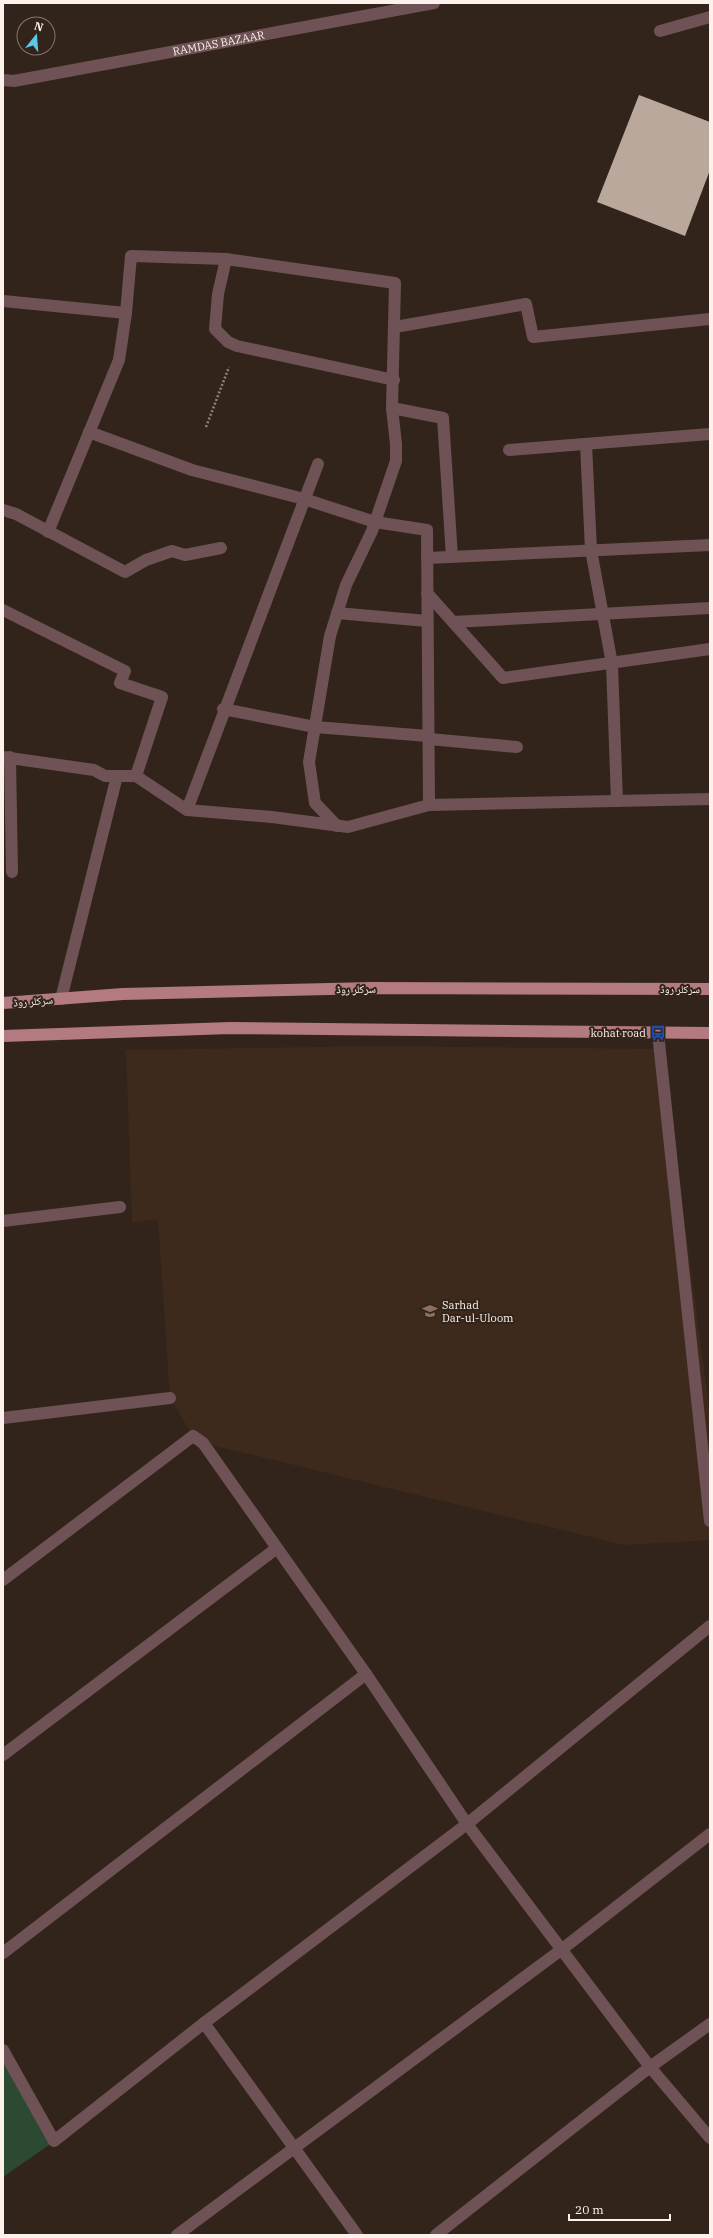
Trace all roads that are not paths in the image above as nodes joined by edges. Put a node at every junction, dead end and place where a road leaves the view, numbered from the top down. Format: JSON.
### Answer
{"nodes":[{"id":1,"x":434,"y":3,"type":"edge"},
{"id":2,"x":710,"y":17,"type":"edge"},
{"id":3,"x":660,"y":31,"type":"dead end"},
{"id":4,"x":3,"y":80,"type":"edge"},
{"id":5,"x":226,"y":259,"type":"junction"},
{"id":6,"x":3,"y":300,"type":"edge"},
{"id":7,"x":126,"y":312,"type":"junction"},
{"id":8,"x":710,"y":319,"type":"edge"},
{"id":9,"x":395,"y":326,"type":"junction"},
{"id":10,"x":394,"y":380,"type":"junction"},
{"id":11,"x":392,"y":408,"type":"junction"},
{"id":12,"x":89,"y":432,"type":"junction"},
{"id":13,"x":710,"y":434,"type":"edge"},
{"id":14,"x":586,"y":444,"type":"junction"},
{"id":15,"x":509,"y":450,"type":"dead end"},
{"id":16,"x":318,"y":464,"type":"dead end"},
{"id":17,"x":304,"y":499,"type":"junction"},
{"id":18,"x":3,"y":510,"type":"edge"},
{"id":19,"x":375,"y":522,"type":"junction"},
{"id":20,"x":48,"y":532,"type":"junction"},
{"id":21,"x":710,"y":545,"type":"edge"},
{"id":22,"x":221,"y":548,"type":"dead end"},
{"id":23,"x":591,"y":550,"type":"junction"},
{"id":24,"x":452,"y":557,"type":"junction"},
{"id":25,"x":427,"y":558,"type":"junction"},
{"id":26,"x":427,"y":593,"type":"junction"},
{"id":27,"x":710,"y":608,"type":"edge"},
{"id":28,"x":3,"y":610,"type":"edge"},
{"id":29,"x":337,"y":613,"type":"junction"},
{"id":30,"x":602,"y":614,"type":"junction"},
{"id":31,"x":428,"y":621,"type":"junction"},
{"id":32,"x":453,"y":622,"type":"junction"},
{"id":33,"x":710,"y":649,"type":"edge"},
{"id":34,"x":612,"y":664,"type":"junction"},
{"id":35,"x":223,"y":709,"type":"junction"},
{"id":36,"x":315,"y":727,"type":"junction"},
{"id":37,"x":429,"y":738,"type":"junction"},
{"id":38,"x":517,"y":747,"type":"dead end"},
{"id":39,"x":7,"y":757,"type":"edge"},
{"id":40,"x":117,"y":776,"type":"junction"},
{"id":41,"x":136,"y":776,"type":"junction"},
{"id":42,"x":710,"y":799,"type":"edge"},
{"id":43,"x":617,"y":801,"type":"junction"},
{"id":44,"x":429,"y":805,"type":"junction"},
{"id":45,"x":187,"y":810,"type":"junction"},
{"id":46,"x":337,"y":826,"type":"junction"},
{"id":47,"x":12,"y":872,"type":"dead end"},
{"id":48,"x":710,"y":989,"type":"edge"},
{"id":49,"x":61,"y":999,"type":"junction"},
{"id":50,"x":3,"y":1003,"type":"edge"},
{"id":51,"x":658,"y":1033,"type":"junction"},
{"id":52,"x":710,"y":1033,"type":"edge"},
{"id":53,"x":3,"y":1036,"type":"edge"},
{"id":54,"x":120,"y":1207,"type":"dead end"},
{"id":55,"x":3,"y":1221,"type":"edge"},
{"id":56,"x":170,"y":1398,"type":"dead end"},
{"id":57,"x":3,"y":1418,"type":"edge"},
{"id":58,"x":710,"y":1521,"type":"edge"},
{"id":59,"x":277,"y":1548,"type":"junction"},
{"id":60,"x":3,"y":1580,"type":"edge"},
{"id":61,"x":710,"y":1626,"type":"edge"},
{"id":62,"x":366,"y":1674,"type":"junction"},
{"id":63,"x":3,"y":1754,"type":"edge"},
{"id":64,"x":467,"y":1824,"type":"junction"},
{"id":65,"x":710,"y":1834,"type":"edge"},
{"id":66,"x":561,"y":1950,"type":"junction"},
{"id":67,"x":3,"y":1952,"type":"edge"},
{"id":68,"x":204,"y":2023,"type":"junction"},
{"id":69,"x":710,"y":2024,"type":"edge"},
{"id":70,"x":3,"y":2050,"type":"edge"},
{"id":71,"x":650,"y":2067,"type":"junction"},
{"id":72,"x":710,"y":2138,"type":"edge"},
{"id":73,"x":293,"y":2147,"type":"junction"},
{"id":74,"x":176,"y":2235,"type":"edge"},
{"id":75,"x":357,"y":2235,"type":"edge"},
{"id":76,"x":436,"y":2235,"type":"edge"}],
"edges":[{"from":1,"to":4,"type":"street","name":"RAMDAS BAZAAR"},
{"from":2,"to":3,"type":"street"},
{"from":5,"to":7,"type":"street"},
{"from":5,"to":9,"type":"street"},
{"from":5,"to":10,"type":"street"},
{"from":6,"to":7,"type":"street"},
{"from":7,"to":12,"type":"street"},
{"from":8,"to":9,"type":"street"},
{"from":9,"to":10,"type":"street"},
{"from":10,"to":11,"type":"street"},
{"from":11,"to":19,"type":"street"},
{"from":11,"to":24,"type":"street"},
{"from":12,"to":17,"type":"street"},
{"from":12,"to":20,"type":"street"},
{"from":13,"to":14,"type":"street"},
{"from":14,"to":15,"type":"street"},
{"from":14,"to":23,"type":"street"},
{"from":16,"to":17,"type":"street"},
{"from":17,"to":19,"type":"street"},
{"from":17,"to":35,"type":"street"},
{"from":18,"to":20,"type":"street"},
{"from":19,"to":25,"type":"street"},
{"from":19,"to":29,"type":"street"},
{"from":20,"to":22,"type":"street"},
{"from":21,"to":23,"type":"street"},
{"from":23,"to":24,"type":"street"},
{"from":23,"to":30,"type":"street"},
{"from":24,"to":25,"type":"street"},
{"from":25,"to":26,"type":"street"},
{"from":26,"to":31,"type":"street"},
{"from":26,"to":32,"type":"street"},
{"from":27,"to":30,"type":"street"},
{"from":28,"to":41,"type":"street"},
{"from":29,"to":31,"type":"street"},
{"from":29,"to":36,"type":"street"},
{"from":30,"to":32,"type":"street"},
{"from":30,"to":34,"type":"street"},
{"from":31,"to":37,"type":"street"},
{"from":32,"to":34,"type":"street"},
{"from":33,"to":34,"type":"street"},
{"from":34,"to":43,"type":"street"},
{"from":35,"to":36,"type":"street"},
{"from":35,"to":45,"type":"street"},
{"from":36,"to":37,"type":"street"},
{"from":36,"to":46,"type":"street"},
{"from":37,"to":38,"type":"street"},
{"from":37,"to":44,"type":"street"},
{"from":39,"to":40,"type":"street"},
{"from":39,"to":47,"type":"street"},
{"from":40,"to":41,"type":"street"},
{"from":40,"to":49,"type":"street"},
{"from":41,"to":45,"type":"street"},
{"from":42,"to":43,"type":"street"},
{"from":43,"to":44,"type":"street"},
{"from":44,"to":46,"type":"street"},
{"from":45,"to":46,"type":"street"},
{"from":48,"to":49,"type":"main road","name":"سرکلر روڈ"},
{"from":49,"to":50,"type":"main road","name":"سرکلر روڈ"},
{"from":51,"to":52,"type":"main road"},
{"from":51,"to":53,"type":"main road"},
{"from":51,"to":58,"type":"street"},
{"from":54,"to":55,"type":"street"},
{"from":56,"to":57,"type":"street"},
{"from":59,"to":60,"type":"street"},
{"from":59,"to":62,"type":"street"},
{"from":59,"to":63,"type":"street"},
{"from":61,"to":64,"type":"street"},
{"from":62,"to":64,"type":"street"},
{"from":62,"to":67,"type":"street"},
{"from":64,"to":66,"type":"street"},
{"from":64,"to":68,"type":"street"},
{"from":65,"to":66,"type":"street"},
{"from":66,"to":71,"type":"street"},
{"from":66,"to":73,"type":"street"},
{"from":68,"to":70,"type":"street"},
{"from":68,"to":73,"type":"street"},
{"from":69,"to":71,"type":"street"},
{"from":71,"to":72,"type":"street"},
{"from":71,"to":76,"type":"street"},
{"from":73,"to":74,"type":"street"},
{"from":73,"to":75,"type":"street"}]}
